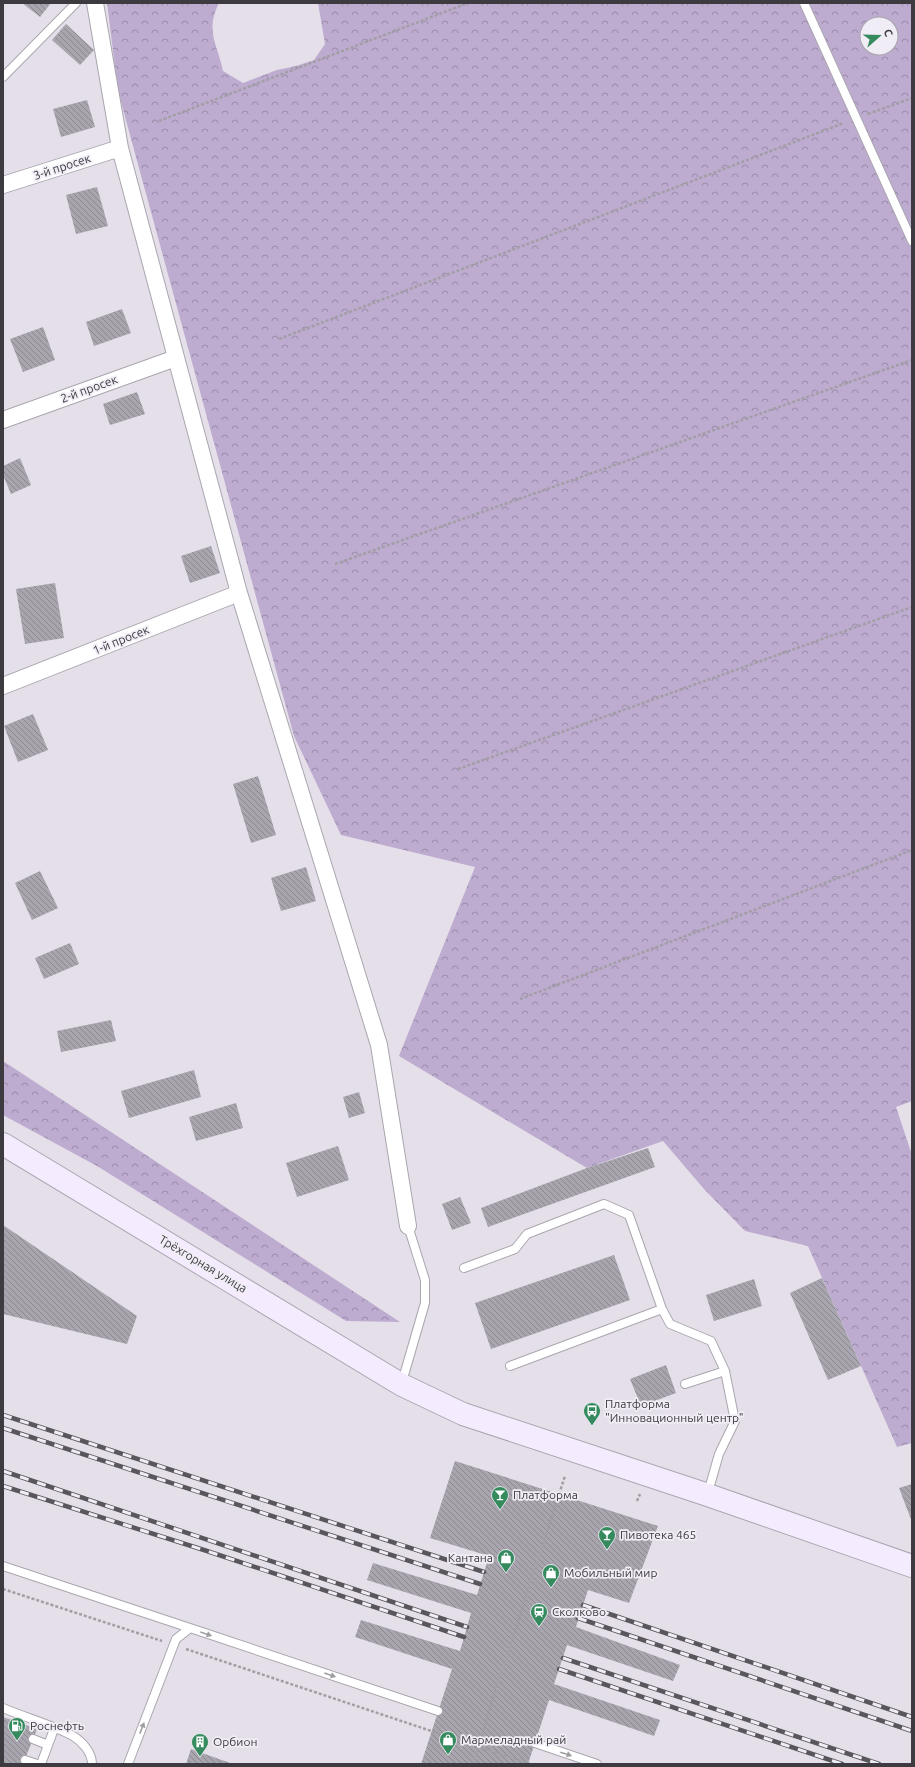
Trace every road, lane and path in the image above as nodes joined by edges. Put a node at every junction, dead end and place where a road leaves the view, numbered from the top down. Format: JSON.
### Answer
{"nodes":[{"id":1,"x":76,"y":3,"type":"edge"},
{"id":2,"x":95,"y":3,"type":"edge"},
{"id":3,"x":468,"y":3,"type":"edge"},
{"id":4,"x":804,"y":3,"type":"edge"},
{"id":5,"x":3,"y":77,"type":"edge"},
{"id":6,"x":912,"y":98,"type":"edge"},
{"id":7,"x":856,"y":118,"type":"junction"},
{"id":8,"x":158,"y":121,"type":"dead end"},
{"id":9,"x":120,"y":148,"type":"junction"},
{"id":10,"x":3,"y":185,"type":"edge"},
{"id":11,"x":912,"y":240,"type":"edge"},
{"id":12,"x":279,"y":339,"type":"dead end"},
{"id":13,"x":176,"y":358,"type":"junction"},
{"id":14,"x":912,"y":360,"type":"edge"},
{"id":15,"x":3,"y":420,"type":"edge"},
{"id":16,"x":335,"y":564,"type":"dead end"},
{"id":17,"x":239,"y":593,"type":"junction"},
{"id":18,"x":912,"y":607,"type":"edge"},
{"id":19,"x":3,"y":686,"type":"edge"},
{"id":20,"x":458,"y":769,"type":"dead end"},
{"id":21,"x":912,"y":850,"type":"edge"},
{"id":22,"x":520,"y":999,"type":"dead end"},
{"id":23,"x":3,"y":1144,"type":"edge"},
{"id":24,"x":408,"y":1226,"type":"joint"},
{"id":25,"x":464,"y":1268,"type":"dead end"},
{"id":26,"x":662,"y":1309,"type":"junction"},
{"id":27,"x":510,"y":1366,"type":"dead end"},
{"id":28,"x":725,"y":1371,"type":"junction"},
{"id":29,"x":685,"y":1384,"type":"dead end"},
{"id":30,"x":402,"y":1385,"type":"junction"},
{"id":31,"x":565,"y":1476,"type":"dead end"},
{"id":32,"x":705,"y":1494,"type":"junction"},
{"id":33,"x":3,"y":1566,"type":"edge"},
{"id":34,"x":912,"y":1566,"type":"edge"},
{"id":35,"x":3,"y":1588,"type":"edge"},
{"id":36,"x":190,"y":1628,"type":"junction"},
{"id":37,"x":173,"y":1645,"type":"junction"},
{"id":38,"x":3,"y":1708,"type":"edge"},
{"id":39,"x":438,"y":1711,"type":"dead end"},
{"id":40,"x":54,"y":1729,"type":"junction"},
{"id":41,"x":33,"y":1739,"type":"dead end"},
{"id":42,"x":535,"y":1743,"type":"dead end"},
{"id":43,"x":48,"y":1745,"type":"junction"},
{"id":44,"x":25,"y":1760,"type":"dead end"},
{"id":45,"x":37,"y":1764,"type":"edge"},
{"id":46,"x":41,"y":1764,"type":"edge"},
{"id":47,"x":92,"y":1764,"type":"edge"},
{"id":48,"x":128,"y":1764,"type":"edge"},
{"id":49,"x":472,"y":1764,"type":"edge"},
{"id":50,"x":530,"y":1764,"type":"edge"},
{"id":51,"x":597,"y":1764,"type":"edge"}],
"edges":[{"from":1,"to":5,"type":"lane"},
{"from":2,"to":9,"type":"street"},
{"from":3,"to":8,"type":"path"},
{"from":4,"to":7,"type":"lane"},
{"from":6,"to":7,"type":"path"},
{"from":7,"to":11,"type":"lane"},
{"from":7,"to":12,"type":"path"},
{"from":9,"to":10,"type":"street","name":"3-й просек"},
{"from":9,"to":13,"type":"street"},
{"from":13,"to":15,"type":"street","name":"2-й просек"},
{"from":13,"to":17,"type":"street"},
{"from":14,"to":16,"type":"path"},
{"from":17,"to":19,"type":"street","name":"1-й просек"},
{"from":17,"to":24,"type":"street"},
{"from":18,"to":20,"type":"path"},
{"from":21,"to":22,"type":"path"},
{"from":23,"to":30,"type":"street","name":"Трёхгорная улица"},
{"from":24,"to":30,"type":"lane"},
{"from":25,"to":26,"type":"lane"},
{"from":26,"to":27,"type":"lane"},
{"from":26,"to":28,"type":"lane"},
{"from":28,"to":29,"type":"lane"},
{"from":28,"to":32,"type":"lane"},
{"from":30,"to":32,"type":"street","name":"Трёхгорная улица"},
{"from":31,"to":49,"type":"path","bridge":true},
{"from":32,"to":34,"type":"street","name":"Трёхгорная улица"},
{"from":33,"to":36,"type":"lane"},
{"from":35,"to":37,"type":"path"},
{"from":36,"to":37,"type":"lane"},
{"from":36,"to":39,"type":"lane","one_way":true},
{"from":48,"to":37,"type":"lane","one_way":true},
{"from":37,"to":50,"type":"path"},
{"from":38,"to":40,"type":"lane"},
{"from":40,"to":43,"type":"lane"},
{"from":40,"to":47,"type":"lane"},
{"from":41,"to":43,"type":"lane"},
{"from":42,"to":51,"type":"lane","one_way":true},
{"from":43,"to":46,"type":"lane"},
{"from":44,"to":45,"type":"lane"}]}
